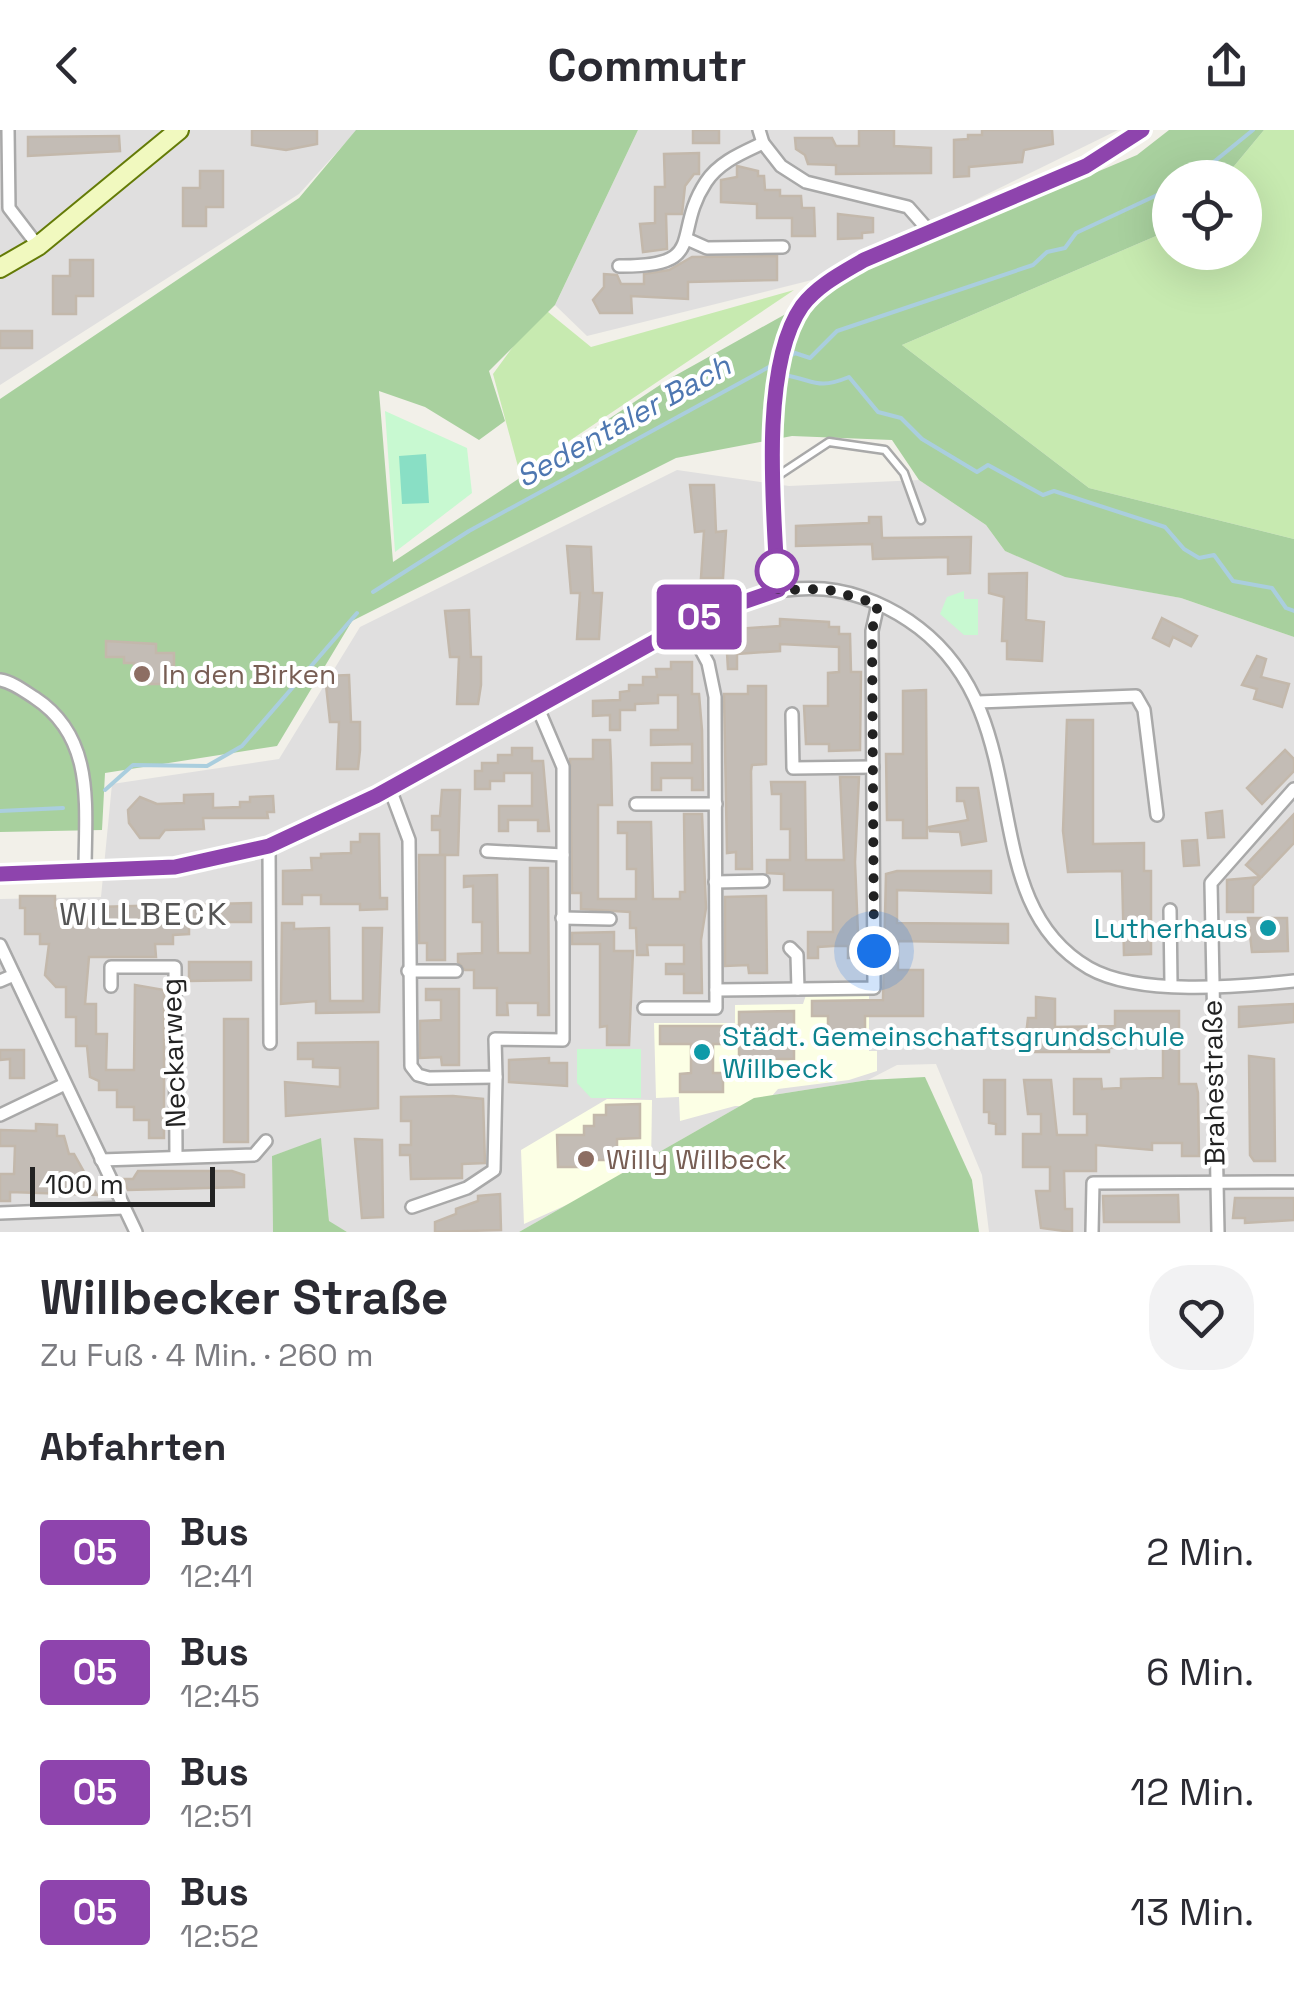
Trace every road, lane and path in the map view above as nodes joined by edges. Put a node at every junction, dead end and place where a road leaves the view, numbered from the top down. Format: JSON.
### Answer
{"nodes":[{"id":1,"x":8,"y":130,"type":"edge"},
{"id":2,"x":179,"y":130,"type":"edge"},
{"id":3,"x":1142,"y":130,"type":"edge"},
{"id":4,"x":761,"y":136,"type":"edge"},
{"id":5,"x":930,"y":232,"type":"junction"},
{"id":6,"x":689,"y":240,"type":"junction"},
{"id":7,"x":38,"y":246,"type":"junction"},
{"id":8,"x":783,"y":247,"type":"dead end"},
{"id":9,"x":619,"y":266,"type":"dead end"},
{"id":10,"x":0,"y":268,"type":"edge"},
{"id":11,"x":776,"y":477,"type":"junction"},
{"id":12,"x":920,"y":520,"type":"dead end"},
{"id":13,"x":778,"y":590,"type":"junction"},
{"id":14,"x":878,"y":604,"type":"junction"},
{"id":15,"x":687,"y":624,"type":"junction"},
{"id":16,"x":0,"y":680,"type":"edge"},
{"id":17,"x":978,"y":702,"type":"junction"},
{"id":18,"x":537,"y":706,"type":"junction"},
{"id":19,"x":792,"y":714,"type":"dead end"},
{"id":20,"x":873,"y":767,"type":"junction"},
{"id":21,"x":390,"y":789,"type":"junction"},
{"id":22,"x":1294,"y":789,"type":"edge"},
{"id":23,"x":636,"y":804,"type":"dead end"},
{"id":24,"x":716,"y":804,"type":"junction"},
{"id":25,"x":1157,"y":815,"type":"dead end"},
{"id":26,"x":269,"y":846,"type":"junction"},
{"id":27,"x":487,"y":851,"type":"dead end"},
{"id":28,"x":563,"y":855,"type":"junction"},
{"id":29,"x":86,"y":871,"type":"junction"},
{"id":30,"x":0,"y":874,"type":"edge"},
{"id":31,"x":763,"y":881,"type":"dead end"},
{"id":32,"x":716,"y":882,"type":"junction"},
{"id":33,"x":1170,"y":910,"type":"dead end"},
{"id":34,"x":562,"y":918,"type":"junction"},
{"id":35,"x":610,"y":918,"type":"dead end"},
{"id":36,"x":0,"y":945,"type":"edge"},
{"id":37,"x":790,"y":948,"type":"dead end"},
{"id":38,"x":408,"y":971,"type":"junction"},
{"id":39,"x":456,"y":971,"type":"dead end"},
{"id":40,"x":14,"y":975,"type":"junction"},
{"id":41,"x":1294,"y":980,"type":"edge"},
{"id":42,"x":0,"y":982,"type":"edge"},
{"id":43,"x":1171,"y":984,"type":"junction"},
{"id":44,"x":1212,"y":985,"type":"junction"},
{"id":45,"x":111,"y":986,"type":"dead end"},
{"id":46,"x":798,"y":988,"type":"junction"},
{"id":47,"x":716,"y":990,"type":"junction"},
{"id":48,"x":644,"y":1008,"type":"dead end"},
{"id":49,"x":483,"y":1030,"type":"dead end"},
{"id":50,"x":495,"y":1039,"type":"junction"},
{"id":51,"x":270,"y":1043,"type":"dead end"},
{"id":52,"x":496,"y":1077,"type":"junction"},
{"id":53,"x":65,"y":1084,"type":"junction"},
{"id":54,"x":0,"y":1116,"type":"edge"},
{"id":55,"x":266,"y":1141,"type":"dead end"},
{"id":56,"x":176,"y":1157,"type":"junction"},
{"id":57,"x":102,"y":1160,"type":"junction"},
{"id":58,"x":1214,"y":1181,"type":"junction"},
{"id":59,"x":1294,"y":1182,"type":"edge"},
{"id":60,"x":412,"y":1207,"type":"dead end"},
{"id":61,"x":124,"y":1208,"type":"junction"},
{"id":62,"x":0,"y":1213,"type":"edge"},
{"id":63,"x":136,"y":1232,"type":"edge"},
{"id":64,"x":1092,"y":1232,"type":"edge"},
{"id":65,"x":1218,"y":1232,"type":"edge"}],
"edges":[{"from":1,"to":7,"type":"street"},
{"from":2,"to":7,"type":"street"},
{"from":3,"to":5,"type":"street"},
{"from":4,"to":5,"type":"street"},
{"from":4,"to":6,"type":"street"},
{"from":5,"to":11,"type":"street"},
{"from":6,"to":8,"type":"street"},
{"from":6,"to":9,"type":"street"},
{"from":7,"to":10,"type":"street"},
{"from":11,"to":12,"type":"lane"},
{"from":11,"to":13,"type":"street"},
{"from":13,"to":14,"type":"street"},
{"from":13,"to":15,"type":"street"},
{"from":14,"to":17,"type":"street"},
{"from":14,"to":20,"type":"street"},
{"from":15,"to":18,"type":"street"},
{"from":15,"to":24,"type":"street"},
{"from":16,"to":29,"type":"street"},
{"from":17,"to":25,"type":"street"},
{"from":17,"to":43,"type":"street"},
{"from":18,"to":21,"type":"street"},
{"from":18,"to":28,"type":"street"},
{"from":19,"to":20,"type":"street"},
{"from":20,"to":46,"type":"street"},
{"from":21,"to":26,"type":"street"},
{"from":21,"to":38,"type":"street"},
{"from":22,"to":44,"type":"street","name":"Brahestraße"},
{"from":23,"to":24,"type":"street"},
{"from":24,"to":32,"type":"street"},
{"from":26,"to":29,"type":"street"},
{"from":26,"to":51,"type":"street"},
{"from":27,"to":28,"type":"street"},
{"from":28,"to":34,"type":"street"},
{"from":29,"to":30,"type":"street"},
{"from":31,"to":32,"type":"street"},
{"from":32,"to":47,"type":"street"},
{"from":33,"to":43,"type":"street"},
{"from":34,"to":35,"type":"street"},
{"from":34,"to":50,"type":"street"},
{"from":36,"to":40,"type":"street"},
{"from":37,"to":46,"type":"street"},
{"from":38,"to":39,"type":"street"},
{"from":38,"to":52,"type":"street"},
{"from":40,"to":42,"type":"street"},
{"from":40,"to":53,"type":"street"},
{"from":41,"to":44,"type":"street"},
{"from":43,"to":44,"type":"street"},
{"from":44,"to":58,"type":"street","name":"Brahestraße"},
{"from":45,"to":56,"type":"street","name":"Neckarweg"},
{"from":46,"to":47,"type":"street"},
{"from":47,"to":48,"type":"street"},
{"from":49,"to":50,"type":"street"},
{"from":50,"to":52,"type":"street"},
{"from":52,"to":60,"type":"street"},
{"from":53,"to":54,"type":"street"},
{"from":53,"to":57,"type":"street"},
{"from":55,"to":56,"type":"street"},
{"from":56,"to":57,"type":"street"},
{"from":57,"to":61,"type":"street"},
{"from":58,"to":59,"type":"street"},
{"from":58,"to":64,"type":"street"},
{"from":58,"to":65,"type":"street","name":"Brahestraße"},
{"from":61,"to":62,"type":"street"},
{"from":61,"to":63,"type":"street"}]}
